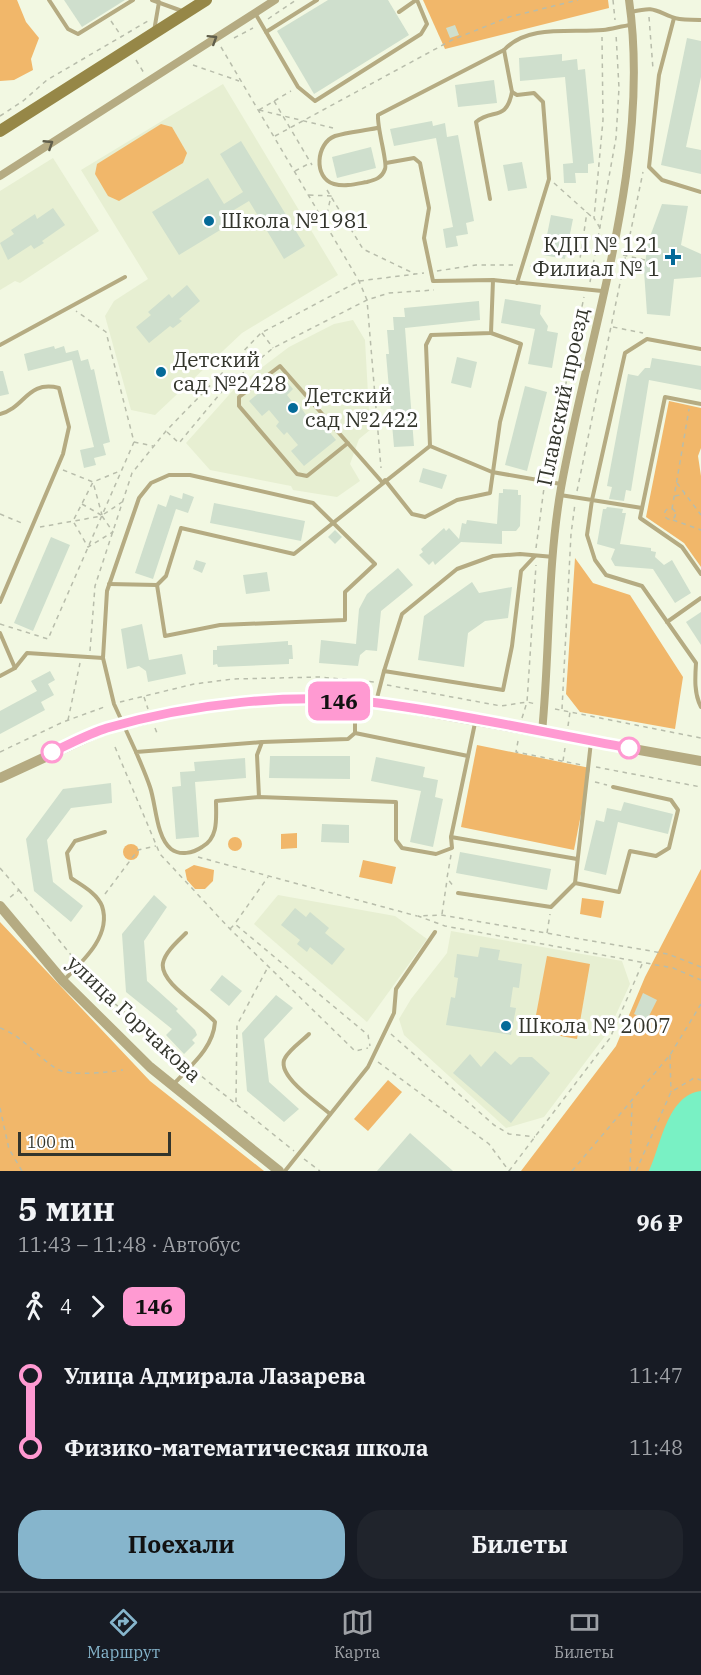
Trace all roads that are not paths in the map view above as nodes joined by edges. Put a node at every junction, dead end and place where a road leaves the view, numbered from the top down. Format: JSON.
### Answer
{"nodes":[{"id":1,"x":49,"y":0,"type":"edge"},
{"id":2,"x":133,"y":0,"type":"edge"},
{"id":3,"x":152,"y":0,"type":"edge"},
{"id":4,"x":206,"y":0,"type":"edge"},
{"id":5,"x":275,"y":0,"type":"edge"},
{"id":6,"x":317,"y":0,"type":"edge"},
{"id":7,"x":417,"y":0,"type":"edge"},
{"id":8,"x":629,"y":0,"type":"edge"},
{"id":9,"x":159,"y":2,"type":"junction"},
{"id":10,"x":399,"y":12,"type":"dead end"},
{"id":11,"x":631,"y":12,"type":"junction"},
{"id":12,"x":186,"y":13,"type":"junction"},
{"id":13,"x":255,"y":13,"type":"junction"},
{"id":14,"x":674,"y":18,"type":"junction"},
{"id":15,"x":701,"y":20,"type":"edge"},
{"id":16,"x":632,"y":25,"type":"junction"},
{"id":17,"x":266,"y":32,"type":"junction"},
{"id":18,"x":154,"y":33,"type":"junction"},
{"id":19,"x":504,"y":50,"type":"junction"},
{"id":20,"x":512,"y":92,"type":"junction"},
{"id":21,"x":377,"y":128,"type":"junction"},
{"id":22,"x":0,"y":131,"type":"edge"},
{"id":23,"x":386,"y":163,"type":"junction"},
{"id":24,"x":0,"y":176,"type":"edge"},
{"id":25,"x":701,"y":192,"type":"edge"},
{"id":26,"x":490,"y":199,"type":"dead end"},
{"id":27,"x":125,"y":277,"type":"dead end"},
{"id":28,"x":493,"y":280,"type":"junction"},
{"id":29,"x":517,"y":283,"type":"junction"},
{"id":30,"x":603,"y":291,"type":"junction"},
{"id":31,"x":491,"y":333,"type":"junction"},
{"id":32,"x":0,"y":345,"type":"edge"},
{"id":33,"x":701,"y":349,"type":"edge"},
{"id":34,"x":701,"y":404,"type":"edge"},
{"id":35,"x":0,"y":414,"type":"edge"},
{"id":36,"x":348,"y":443,"type":"junction"},
{"id":37,"x":430,"y":446,"type":"junction"},
{"id":38,"x":492,"y":472,"type":"junction"},
{"id":39,"x":383,"y":481,"type":"junction"},
{"id":40,"x":562,"y":484,"type":"junction"},
{"id":41,"x":560,"y":495,"type":"junction"},
{"id":42,"x":592,"y":500,"type":"junction"},
{"id":43,"x":642,"y":508,"type":"junction"},
{"id":44,"x":335,"y":522,"type":"junction"},
{"id":45,"x":535,"y":556,"type":"junction"},
{"id":46,"x":554,"y":557,"type":"junction"},
{"id":47,"x":701,"y":574,"type":"edge"},
{"id":48,"x":109,"y":584,"type":"junction"},
{"id":49,"x":157,"y":585,"type":"junction"},
{"id":50,"x":701,"y":598,"type":"edge"},
{"id":51,"x":0,"y":602,"type":"edge"},
{"id":52,"x":667,"y":622,"type":"junction"},
{"id":53,"x":0,"y":633,"type":"edge"},
{"id":54,"x":103,"y":658,"type":"junction"},
{"id":55,"x":15,"y":668,"type":"junction"},
{"id":56,"x":384,"y":671,"type":"junction"},
{"id":57,"x":0,"y":676,"type":"edge"},
{"id":58,"x":355,"y":702,"type":"junction"},
{"id":59,"x":376,"y":703,"type":"junction"},
{"id":60,"x":701,"y":707,"type":"edge"},
{"id":61,"x":476,"y":720,"type":"junction"},
{"id":62,"x":125,"y":725,"type":"junction"},
{"id":63,"x":543,"y":732,"type":"junction"},
{"id":64,"x":355,"y":733,"type":"junction"},
{"id":65,"x":592,"y":741,"type":"junction"},
{"id":66,"x":262,"y":742,"type":"junction"},
{"id":67,"x":136,"y":752,"type":"junction"},
{"id":68,"x":468,"y":756,"type":"junction"},
{"id":69,"x":701,"y":760,"type":"edge"},
{"id":70,"x":0,"y":778,"type":"edge"},
{"id":71,"x":613,"y":787,"type":"road end"},
{"id":72,"x":259,"y":797,"type":"junction"},
{"id":73,"x":105,"y":832,"type":"dead end"},
{"id":74,"x":451,"y":837,"type":"junction"},
{"id":75,"x":577,"y":859,"type":"junction"},
{"id":76,"x":575,"y":883,"type":"junction"},
{"id":77,"x":458,"y":893,"type":"road end"},
{"id":78,"x":0,"y":906,"type":"edge"},
{"id":79,"x":435,"y":932,"type":"dead end"},
{"id":80,"x":186,"y":933,"type":"dead end"},
{"id":81,"x":63,"y":981,"type":"junction"},
{"id":82,"x":309,"y":1034,"type":"dead end"},
{"id":83,"x":172,"y":1085,"type":"junction"},
{"id":84,"x":330,"y":1114,"type":"junction"},
{"id":85,"x":279,"y":1171,"type":"edge"},
{"id":86,"x":285,"y":1171,"type":"edge"}],
"edges":[{"from":1,"to":2,"type":"lane"},
{"from":3,"to":9,"type":"lane"},
{"from":4,"to":12,"type":"main road"},
{"from":5,"to":13,"type":"street"},
{"from":6,"to":17,"type":"lane"},
{"from":7,"to":10,"type":"lane"},
{"from":7,"to":17,"type":"lane"},
{"from":8,"to":11,"type":"street","name":"Плавский проезд"},
{"from":9,"to":12,"type":"lane"},
{"from":9,"to":18,"type":"lane"},
{"from":11,"to":14,"type":"lane"},
{"from":11,"to":16,"type":"street","name":"Плавский проезд"},
{"from":12,"to":18,"type":"main road"},
{"from":13,"to":17,"type":"lane"},
{"from":24,"to":13,"type":"street","one_way":true},
{"from":14,"to":15,"type":"lane"},
{"from":14,"to":25,"type":"lane"},
{"from":16,"to":19,"type":"lane"},
{"from":16,"to":30,"type":"street","name":"Плавский проезд"},
{"from":18,"to":22,"type":"main road"},
{"from":19,"to":20,"type":"lane"},
{"from":19,"to":21,"type":"lane"},
{"from":20,"to":26,"type":"lane"},
{"from":20,"to":29,"type":"lane"},
{"from":21,"to":23,"type":"lane"},
{"from":21,"to":23,"type":"lane"},
{"from":23,"to":28,"type":"lane"},
{"from":27,"to":32,"type":"lane"},
{"from":28,"to":29,"type":"lane"},
{"from":28,"to":31,"type":"lane"},
{"from":29,"to":30,"type":"lane"},
{"from":30,"to":40,"type":"street","name":"Плавский проезд"},
{"from":31,"to":37,"type":"lane"},
{"from":31,"to":38,"type":"lane"},
{"from":33,"to":42,"type":"lane"},
{"from":34,"to":43,"type":"lane"},
{"from":35,"to":51,"type":"lane"},
{"from":36,"to":36,"type":"lane"},
{"from":36,"to":39,"type":"lane"},
{"from":37,"to":38,"type":"lane"},
{"from":37,"to":39,"type":"lane"},
{"from":38,"to":39,"type":"lane"},
{"from":38,"to":40,"type":"lane"},
{"from":39,"to":44,"type":"lane"},
{"from":40,"to":41,"type":"street","name":"Плавский проезд"},
{"from":41,"to":42,"type":"lane"},
{"from":41,"to":46,"type":"street","name":"Плавский проезд"},
{"from":42,"to":43,"type":"lane"},
{"from":42,"to":52,"type":"lane"},
{"from":43,"to":47,"type":"lane"},
{"from":44,"to":48,"type":"lane"},
{"from":44,"to":49,"type":"lane"},
{"from":44,"to":49,"type":"lane"},
{"from":45,"to":46,"type":"lane"},
{"from":45,"to":56,"type":"lane"},
{"from":45,"to":56,"type":"lane"},
{"from":46,"to":63,"type":"street","name":"Плавский проезд"},
{"from":48,"to":49,"type":"lane"},
{"from":48,"to":54,"type":"lane"},
{"from":50,"to":52,"type":"lane"},
{"from":52,"to":60,"type":"lane"},
{"from":53,"to":55,"type":"lane"},
{"from":54,"to":55,"type":"lane"},
{"from":54,"to":62,"type":"lane"},
{"from":55,"to":57,"type":"lane"},
{"from":56,"to":59,"type":"lane"},
{"from":58,"to":59,"type":"street"},
{"from":58,"to":62,"type":"street"},
{"from":58,"to":64,"type":"lane"},
{"from":59,"to":61,"type":"street"},
{"from":61,"to":63,"type":"street"},
{"from":61,"to":68,"type":"lane"},
{"from":62,"to":67,"type":"lane"},
{"from":62,"to":70,"type":"street"},
{"from":63,"to":65,"type":"street"},
{"from":64,"to":66,"type":"lane"},
{"from":64,"to":68,"type":"lane"},
{"from":65,"to":69,"type":"street"},
{"from":65,"to":75,"type":"lane"},
{"from":66,"to":67,"type":"lane"},
{"from":66,"to":72,"type":"lane"},
{"from":67,"to":72,"type":"lane"},
{"from":68,"to":74,"type":"lane"},
{"from":71,"to":76,"type":"lane"},
{"from":72,"to":74,"type":"lane"},
{"from":73,"to":81,"type":"lane"},
{"from":74,"to":75,"type":"lane"},
{"from":75,"to":76,"type":"lane"},
{"from":76,"to":77,"type":"lane"},
{"from":78,"to":81,"type":"street","name":"улица Горчакова"},
{"from":79,"to":84,"type":"lane"},
{"from":80,"to":83,"type":"lane"},
{"from":81,"to":83,"type":"street","name":"улица Горчакова"},
{"from":82,"to":84,"type":"lane"},
{"from":83,"to":85,"type":"street","name":"улица Горчакова"},
{"from":84,"to":86,"type":"lane"}]}
